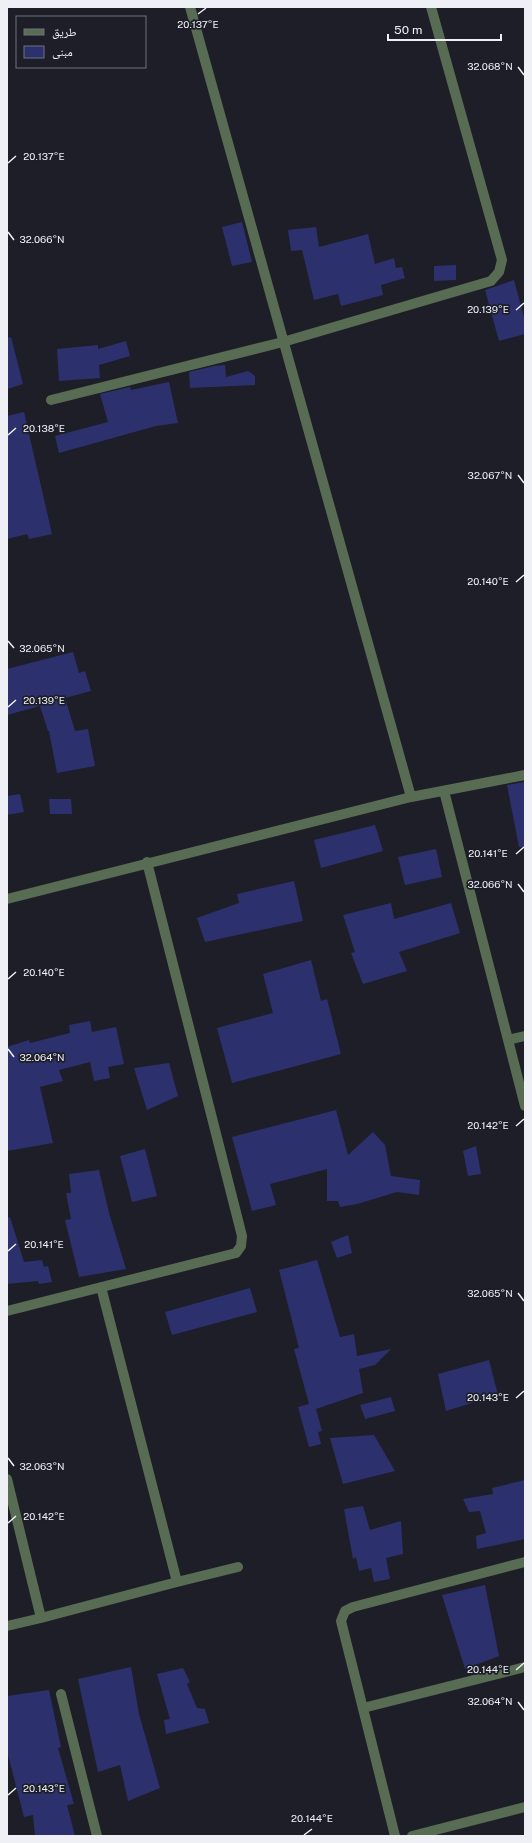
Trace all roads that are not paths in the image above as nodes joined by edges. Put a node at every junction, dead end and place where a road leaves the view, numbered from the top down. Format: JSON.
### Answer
{"nodes":[{"id":1,"x":190,"y":7,"type":"edge"},
{"id":2,"x":431,"y":7,"type":"edge"},
{"id":3,"x":283,"y":342,"type":"junction"},
{"id":4,"x":51,"y":400,"type":"dead end"},
{"id":5,"x":525,"y":775,"type":"edge"},
{"id":6,"x":444,"y":791,"type":"junction"},
{"id":7,"x":411,"y":797,"type":"junction"},
{"id":8,"x":147,"y":862,"type":"junction"},
{"id":9,"x":7,"y":899,"type":"edge"},
{"id":10,"x":525,"y":1036,"type":"edge"},
{"id":11,"x":508,"y":1040,"type":"junction"},
{"id":12,"x":525,"y":1106,"type":"edge"},
{"id":13,"x":101,"y":1287,"type":"junction"},
{"id":14,"x":7,"y":1311,"type":"edge"},
{"id":15,"x":7,"y":1480,"type":"edge"},
{"id":16,"x":525,"y":1562,"type":"edge"},
{"id":17,"x":238,"y":1568,"type":"dead end"},
{"id":18,"x":177,"y":1582,"type":"junction"},
{"id":19,"x":41,"y":1618,"type":"junction"},
{"id":20,"x":7,"y":1626,"type":"edge"},
{"id":21,"x":525,"y":1666,"type":"edge"},
{"id":22,"x":61,"y":1694,"type":"dead end"},
{"id":23,"x":363,"y":1708,"type":"junction"},
{"id":24,"x":525,"y":1807,"type":"edge"},
{"id":25,"x":97,"y":1836,"type":"edge"},
{"id":26,"x":395,"y":1836,"type":"edge"},
{"id":27,"x":412,"y":1836,"type":"edge"}],
"edges":[{"from":1,"to":3,"type":"street"},
{"from":2,"to":3,"type":"street"},
{"from":3,"to":4,"type":"street"},
{"from":3,"to":7,"type":"street"},
{"from":5,"to":6,"type":"street"},
{"from":6,"to":7,"type":"street"},
{"from":6,"to":11,"type":"street"},
{"from":7,"to":8,"type":"street"},
{"from":8,"to":9,"type":"street"},
{"from":8,"to":13,"type":"street"},
{"from":10,"to":11,"type":"street"},
{"from":11,"to":12,"type":"street"},
{"from":13,"to":14,"type":"street"},
{"from":13,"to":18,"type":"street"},
{"from":15,"to":19,"type":"street"},
{"from":16,"to":23,"type":"street"},
{"from":17,"to":18,"type":"street"},
{"from":18,"to":19,"type":"street"},
{"from":19,"to":20,"type":"street"},
{"from":21,"to":23,"type":"street"},
{"from":22,"to":25,"type":"street"},
{"from":23,"to":26,"type":"street"},
{"from":24,"to":27,"type":"street"}]}
